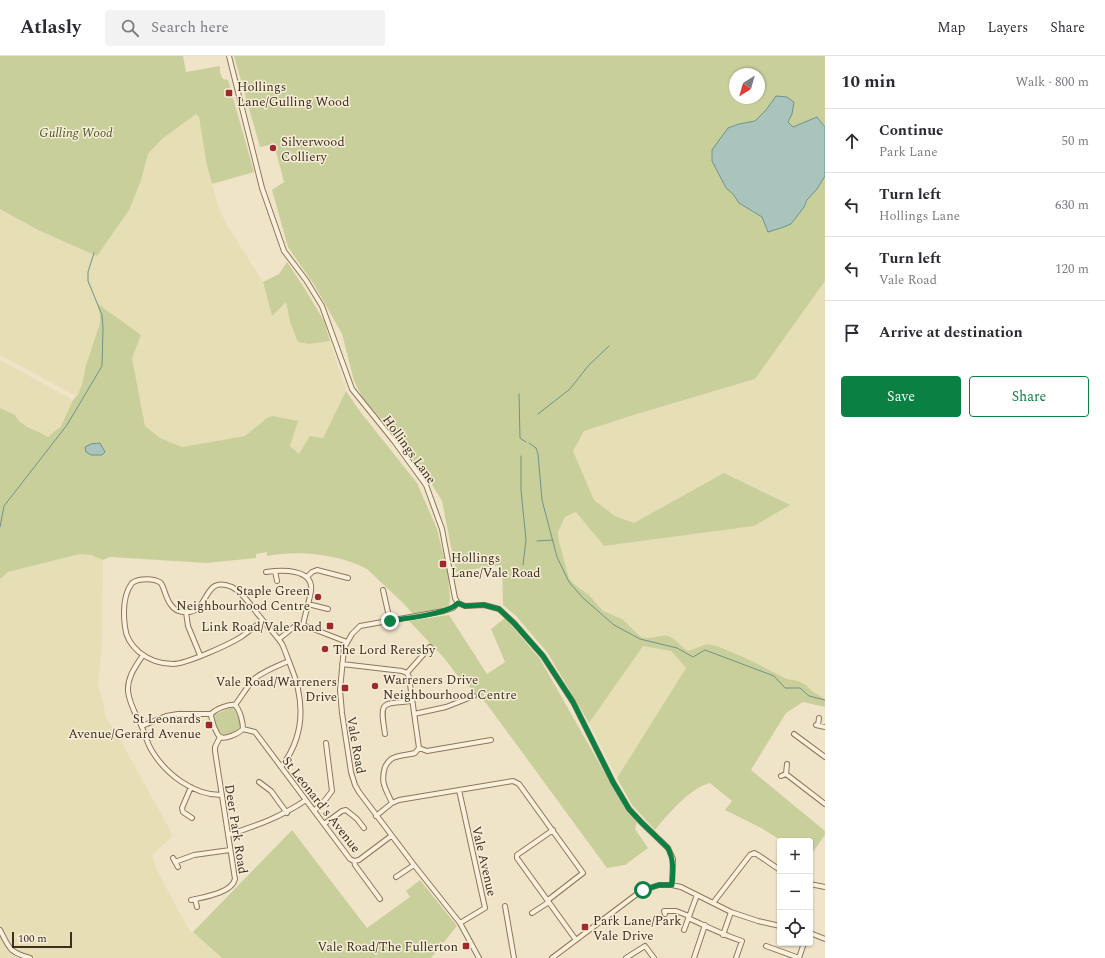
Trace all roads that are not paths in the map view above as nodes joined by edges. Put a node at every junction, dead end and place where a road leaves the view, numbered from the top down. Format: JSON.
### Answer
{"nodes":[{"id":1,"x":229,"y":56,"type":"edge"},
{"id":2,"x":275,"y":571,"type":"junction"},
{"id":3,"x":266,"y":572,"type":"dead end"},
{"id":4,"x":307,"y":577,"type":"junction"},
{"id":5,"x":348,"y":578,"type":"dead end"},
{"id":6,"x":277,"y":581,"type":"dead end"},
{"id":7,"x":383,"y":590,"type":"dead end"},
{"id":8,"x":458,"y":603,"type":"junction"},
{"id":9,"x":308,"y":604,"type":"junction"},
{"id":10,"x":328,"y":609,"type":"dead end"},
{"id":11,"x":186,"y":612,"type":"junction"},
{"id":12,"x":262,"y":621,"type":"junction"},
{"id":13,"x":390,"y":621,"type":"junction"},
{"id":14,"x":303,"y":625,"type":"junction"},
{"id":15,"x":278,"y":639,"type":"junction"},
{"id":16,"x":347,"y":642,"type":"junction"},
{"id":17,"x":430,"y":647,"type":"dead end"},
{"id":18,"x":143,"y":655,"type":"junction"},
{"id":19,"x":200,"y":655,"type":"junction"},
{"id":20,"x":289,"y":661,"type":"junction"},
{"id":21,"x":342,"y":664,"type":"junction"},
{"id":22,"x":407,"y":673,"type":"junction"},
{"id":23,"x":474,"y":696,"type":"dead end"},
{"id":24,"x":412,"y":701,"type":"junction"},
{"id":25,"x":235,"y":706,"type":"junction"},
{"id":26,"x":211,"y":714,"type":"junction"},
{"id":27,"x":414,"y":714,"type":"junction"},
{"id":28,"x":819,"y":718,"type":"dead end"},
{"id":29,"x":142,"y":726,"type":"junction"},
{"id":30,"x":825,"y":727,"type":"edge"},
{"id":31,"x":243,"y":729,"type":"junction"},
{"id":32,"x":385,"y":734,"type":"dead end"},
{"id":33,"x":794,"y":734,"type":"dead end"},
{"id":34,"x":220,"y":737,"type":"junction"},
{"id":35,"x":491,"y":740,"type":"dead end"},
{"id":36,"x":326,"y":743,"type":"dead end"},
{"id":37,"x":419,"y":748,"type":"junction"},
{"id":38,"x":825,"y":757,"type":"edge"},
{"id":39,"x":786,"y":764,"type":"dead end"},
{"id":40,"x":281,"y":767,"type":"junction"},
{"id":41,"x":786,"y":774,"type":"junction"},
{"id":42,"x":781,"y":776,"type":"dead end"},
{"id":43,"x":259,"y":782,"type":"dead end"},
{"id":44,"x":191,"y":787,"type":"junction"},
{"id":45,"x":459,"y":790,"type":"junction"},
{"id":46,"x":221,"y":795,"type":"junction"},
{"id":47,"x":306,"y":800,"type":"junction"},
{"id":48,"x":392,"y":803,"type":"junction"},
{"id":49,"x":825,"y":804,"type":"edge"},
{"id":50,"x":314,"y":811,"type":"junction"},
{"id":51,"x":286,"y":813,"type":"junction"},
{"id":52,"x":376,"y":816,"type":"junction"},
{"id":53,"x":192,"y":818,"type":"dead end"},
{"id":54,"x":324,"y":824,"type":"junction"},
{"id":55,"x":364,"y":828,"type":"dead end"},
{"id":56,"x":553,"y":830,"type":"junction"},
{"id":57,"x":228,"y":835,"type":"junction"},
{"id":58,"x":391,"y":836,"type":"junction"},
{"id":59,"x":230,"y":850,"type":"junction"},
{"id":60,"x":354,"y":861,"type":"junction"},
{"id":61,"x":175,"y":862,"type":"dead end"},
{"id":62,"x":414,"y":865,"type":"junction"},
{"id":63,"x":777,"y":868,"type":"edge"},
{"id":64,"x":396,"y":877,"type":"dead end"},
{"id":65,"x":672,"y":885,"type":"junction"},
{"id":66,"x":813,"y":885,"type":"edge"},
{"id":67,"x":825,"y":887,"type":"edge"},
{"id":68,"x":697,"y":895,"type":"junction"},
{"id":69,"x":380,"y":898,"type":"dead end"},
{"id":70,"x":548,"y":901,"type":"junction"},
{"id":71,"x":713,"y":902,"type":"junction"},
{"id":72,"x":505,"y":906,"type":"dead end"},
{"id":73,"x":197,"y":907,"type":"dead end"},
{"id":74,"x":731,"y":912,"type":"junction"},
{"id":75,"x":532,"y":913,"type":"dead end"},
{"id":76,"x":665,"y":914,"type":"dead end"},
{"id":77,"x":688,"y":917,"type":"junction"},
{"id":78,"x":460,"y":923,"type":"junction"},
{"id":79,"x":705,"y":925,"type":"junction"},
{"id":80,"x":777,"y":925,"type":"edge"},
{"id":81,"x":0,"y":930,"type":"edge"},
{"id":82,"x":684,"y":930,"type":"dead end"},
{"id":83,"x":813,"y":934,"type":"edge"},
{"id":84,"x":723,"y":935,"type":"junction"},
{"id":85,"x":825,"y":939,"type":"edge"},
{"id":86,"x":576,"y":940,"type":"junction"},
{"id":87,"x":766,"y":946,"type":"dead end"},
{"id":88,"x":803,"y":946,"type":"edge"},
{"id":89,"x":693,"y":957,"type":"edge"},
{"id":90,"x":30,"y":958,"type":"edge"},
{"id":91,"x":479,"y":958,"type":"edge"},
{"id":92,"x":514,"y":958,"type":"edge"},
{"id":93,"x":552,"y":958,"type":"edge"},
{"id":94,"x":626,"y":958,"type":"edge"},
{"id":95,"x":654,"y":958,"type":"edge"},
{"id":96,"x":736,"y":958,"type":"edge"},
{"id":97,"x":799,"y":958,"type":"edge"}],
"edges":[{"from":1,"to":8,"type":"street","name":"Hollings Lane"},
{"from":2,"to":3,"type":"street"},
{"from":2,"to":4,"type":"street"},
{"from":2,"to":6,"type":"street"},
{"from":4,"to":5,"type":"street"},
{"from":4,"to":9,"type":"street"},
{"from":7,"to":13,"type":"street"},
{"from":8,"to":13,"type":"street","name":"Vale Road"},
{"from":8,"to":65,"type":"street"},
{"from":9,"to":10,"type":"street"},
{"from":9,"to":14,"type":"street"},
{"from":11,"to":12,"type":"street"},
{"from":11,"to":18,"type":"street"},
{"from":11,"to":19,"type":"street"},
{"from":12,"to":15,"type":"street"},
{"from":12,"to":19,"type":"street"},
{"from":13,"to":16,"type":"street","name":"Vale Road"},
{"from":14,"to":15,"type":"street"},
{"from":14,"to":16,"type":"street"},
{"from":15,"to":20,"type":"street"},
{"from":16,"to":21,"type":"street","name":"Vale Road"},
{"from":17,"to":22,"type":"street"},
{"from":18,"to":19,"type":"street"},
{"from":18,"to":29,"type":"street"},
{"from":20,"to":25,"type":"street"},
{"from":20,"to":40,"type":"street"},
{"from":21,"to":22,"type":"street"},
{"from":21,"to":52,"type":"street","name":"Vale Road"},
{"from":22,"to":24,"type":"street"},
{"from":23,"to":27,"type":"street"},
{"from":24,"to":27,"type":"street"},
{"from":24,"to":32,"type":"street"},
{"from":25,"to":26,"type":"street"},
{"from":25,"to":31,"type":"street"},
{"from":26,"to":29,"type":"street"},
{"from":26,"to":34,"type":"street"},
{"from":27,"to":37,"type":"street"},
{"from":28,"to":30,"type":"street"},
{"from":29,"to":44,"type":"street"},
{"from":31,"to":34,"type":"street"},
{"from":31,"to":40,"type":"street","name":"St Leonard's Avenue"},
{"from":33,"to":38,"type":"street"},
{"from":34,"to":46,"type":"street","name":"Deer Park Road"},
{"from":35,"to":37,"type":"street"},
{"from":36,"to":50,"type":"street"},
{"from":37,"to":48,"type":"street"},
{"from":39,"to":41,"type":"street"},
{"from":40,"to":47,"type":"street","name":"St Leonard's Avenue"},
{"from":41,"to":42,"type":"street"},
{"from":41,"to":49,"type":"street"},
{"from":43,"to":51,"type":"street"},
{"from":44,"to":46,"type":"street"},
{"from":44,"to":53,"type":"street"},
{"from":45,"to":48,"type":"street"},
{"from":45,"to":56,"type":"street"},
{"from":45,"to":78,"type":"street","name":"Vale Avenue"},
{"from":46,"to":57,"type":"street","name":"Deer Park Road"},
{"from":47,"to":50,"type":"street","name":"St Leonard's Avenue"},
{"from":47,"to":51,"type":"street"},
{"from":48,"to":52,"type":"street"},
{"from":50,"to":54,"type":"street","name":"St Leonard's Avenue"},
{"from":51,"to":57,"type":"street"},
{"from":52,"to":58,"type":"street","name":"Vale Road"},
{"from":54,"to":55,"type":"street"},
{"from":54,"to":60,"type":"street","name":"St Leonard's Avenue"},
{"from":56,"to":70,"type":"street"},
{"from":56,"to":70,"type":"street"},
{"from":57,"to":59,"type":"street","name":"Deer Park Road"},
{"from":58,"to":60,"type":"street"},
{"from":58,"to":62,"type":"street","name":"Vale Road"},
{"from":59,"to":61,"type":"street"},
{"from":59,"to":73,"type":"street","name":"Deer Park Road"},
{"from":60,"to":69,"type":"street","name":"St Leonard's Avenue"},
{"from":62,"to":64,"type":"street"},
{"from":62,"to":78,"type":"street","name":"Vale Road"},
{"from":63,"to":71,"type":"street"},
{"from":65,"to":68,"type":"street"},
{"from":65,"to":86,"type":"street"},
{"from":66,"to":67,"type":"street"},
{"from":68,"to":71,"type":"street"},
{"from":68,"to":77,"type":"street"},
{"from":70,"to":75,"type":"street"},
{"from":70,"to":86,"type":"street"},
{"from":71,"to":74,"type":"street"},
{"from":72,"to":92,"type":"street"},
{"from":74,"to":80,"type":"street"},
{"from":74,"to":84,"type":"street"},
{"from":76,"to":77,"type":"street"},
{"from":77,"to":79,"type":"street"},
{"from":77,"to":82,"type":"street"},
{"from":78,"to":91,"type":"street","name":"Vale Road"},
{"from":79,"to":84,"type":"street"},
{"from":79,"to":89,"type":"street"},
{"from":81,"to":90,"type":"street"},
{"from":83,"to":85,"type":"street"},
{"from":84,"to":96,"type":"street"},
{"from":86,"to":93,"type":"street"},
{"from":87,"to":97,"type":"street"},
{"from":88,"to":97,"type":"street"},
{"from":94,"to":95,"type":"street"}]}
